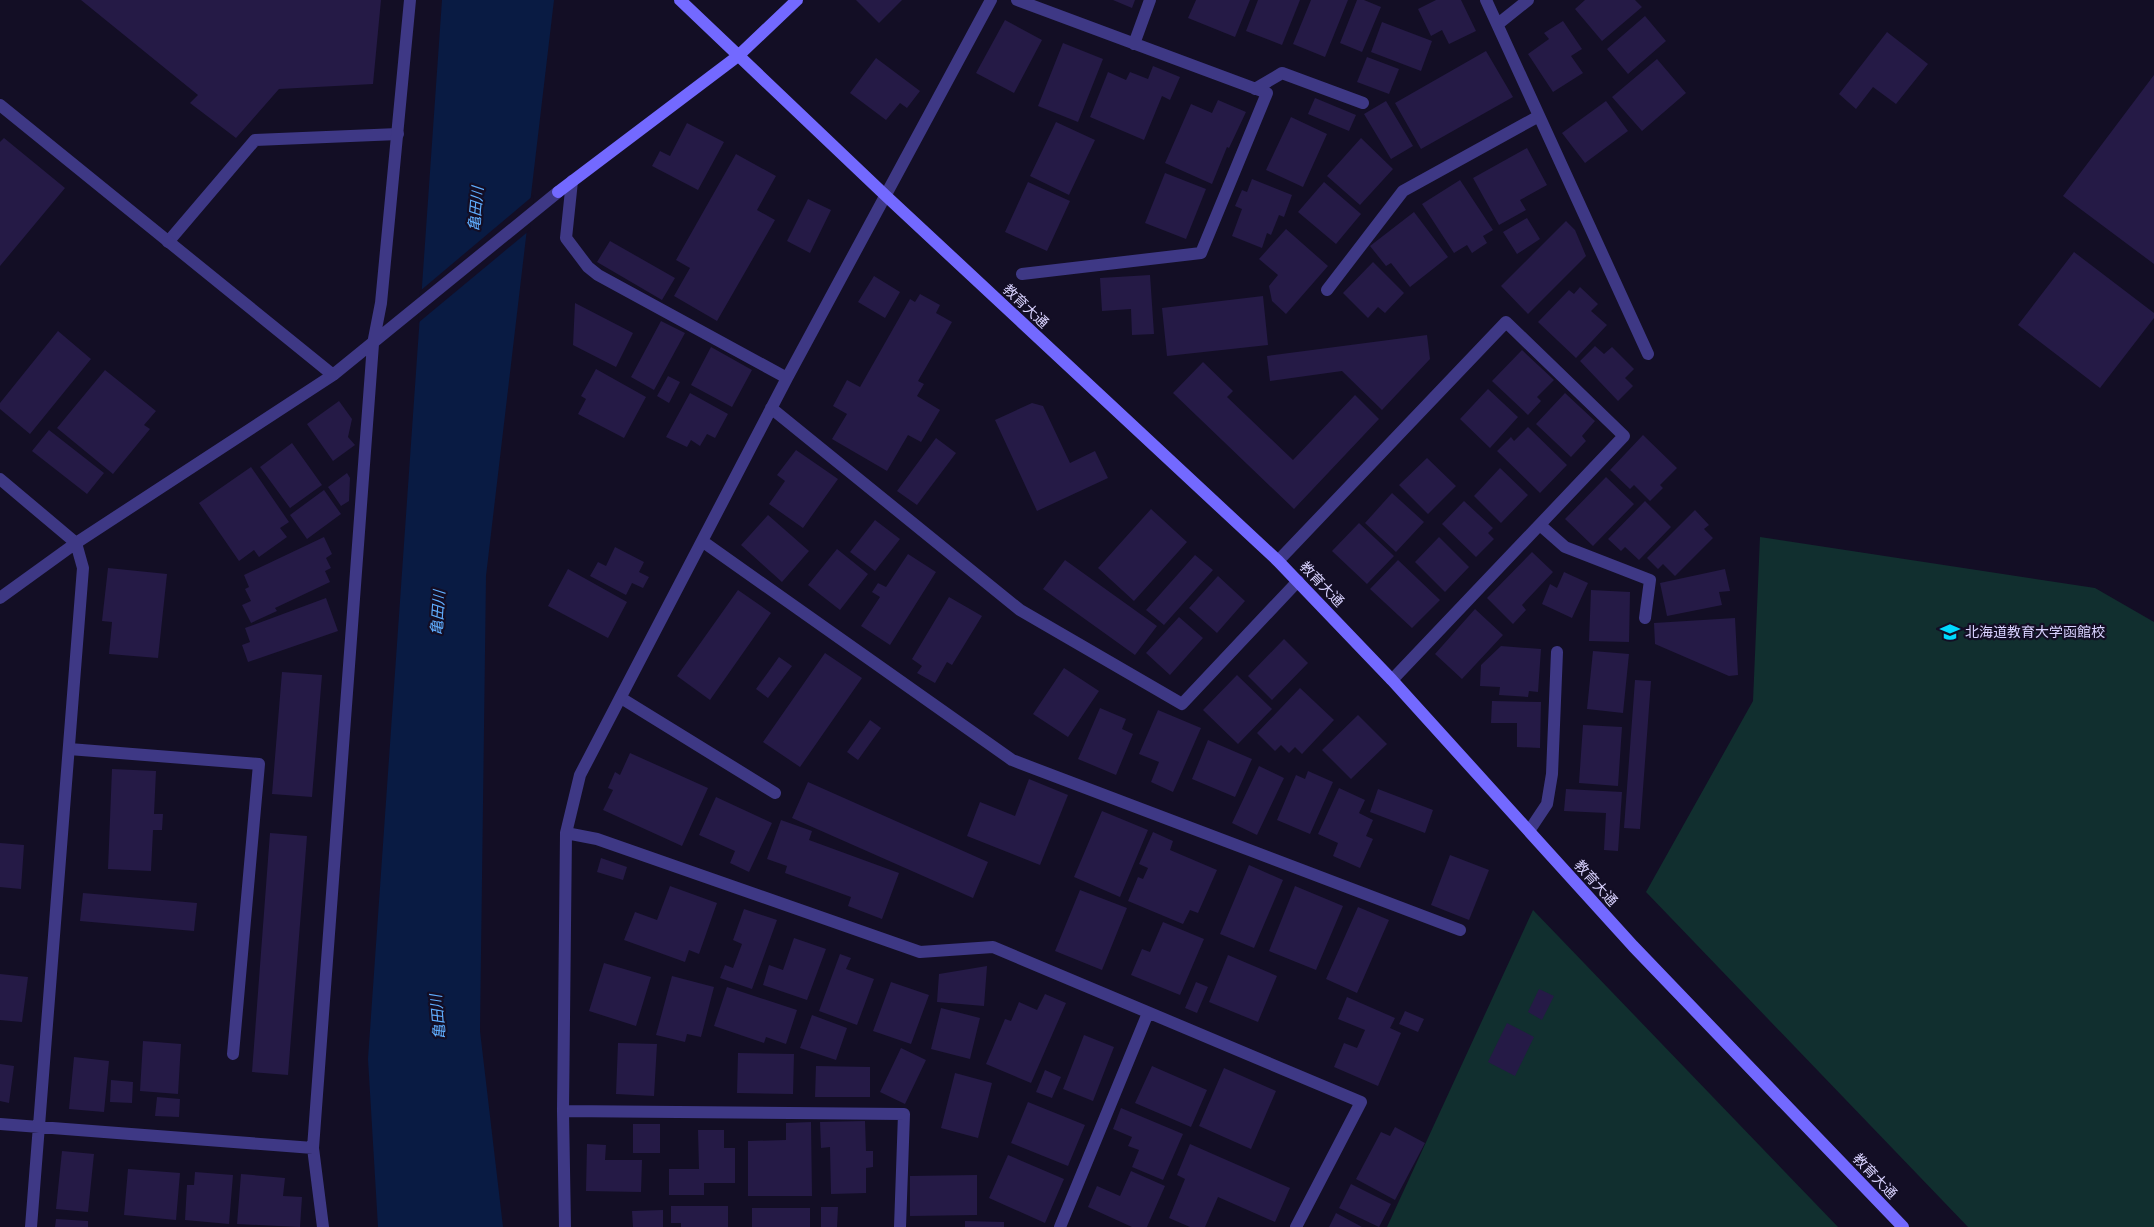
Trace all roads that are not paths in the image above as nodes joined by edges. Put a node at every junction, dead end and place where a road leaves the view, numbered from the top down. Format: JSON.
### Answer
{"nodes":[{"id":1,"x":410,"y":0,"type":"edge"},
{"id":2,"x":680,"y":0,"type":"edge"},
{"id":3,"x":797,"y":0,"type":"edge"},
{"id":4,"x":991,"y":0,"type":"edge"},
{"id":5,"x":1017,"y":0,"type":"edge"},
{"id":6,"x":1150,"y":0,"type":"edge"},
{"id":7,"x":1486,"y":0,"type":"edge"},
{"id":8,"x":1528,"y":0,"type":"edge"},
{"id":9,"x":1498,"y":24,"type":"junction"},
{"id":10,"x":1134,"y":44,"type":"junction"},
{"id":11,"x":738,"y":56,"type":"junction"},
{"id":12,"x":1256,"y":89,"type":"junction"},
{"id":13,"x":1363,"y":103,"type":"dead end"},
{"id":14,"x":0,"y":105,"type":"edge"},
{"id":15,"x":1539,"y":116,"type":"junction"},
{"id":16,"x":398,"y":134,"type":"junction"},
{"id":17,"x":572,"y":181,"type":"junction"},
{"id":18,"x":886,"y":195,"type":"junction"},
{"id":19,"x":168,"y":242,"type":"junction"},
{"id":20,"x":1022,"y":274,"type":"dead end"},
{"id":21,"x":1326,"y":290,"type":"dead end"},
{"id":22,"x":373,"y":344,"type":"junction"},
{"id":23,"x":1648,"y":354,"type":"dead end"},
{"id":24,"x":333,"y":375,"type":"junction"},
{"id":25,"x":787,"y":378,"type":"junction"},
{"id":26,"x":771,"y":408,"type":"junction"},
{"id":27,"x":0,"y":479,"type":"edge"},
{"id":28,"x":1540,"y":524,"type":"junction"},
{"id":29,"x":702,"y":540,"type":"junction"},
{"id":30,"x":76,"y":543,"type":"junction"},
{"id":31,"x":1278,"y":561,"type":"junction"},
{"id":32,"x":1298,"y":581,"type":"junction"},
{"id":33,"x":0,"y":598,"type":"edge"},
{"id":34,"x":1645,"y":618,"type":"dead end"},
{"id":35,"x":1557,"y":652,"type":"dead end"},
{"id":36,"x":1392,"y":680,"type":"junction"},
{"id":37,"x":621,"y":698,"type":"junction"},
{"id":38,"x":69,"y":749,"type":"junction"},
{"id":39,"x":775,"y":793,"type":"dead end"},
{"id":40,"x":1529,"y":831,"type":"junction"},
{"id":41,"x":566,"y":833,"type":"junction"},
{"id":42,"x":1460,"y":930,"type":"dead end"},
{"id":43,"x":1148,"y":1013,"type":"junction"},
{"id":44,"x":233,"y":1054,"type":"dead end"},
{"id":45,"x":563,"y":1111,"type":"junction"},
{"id":46,"x":0,"y":1124,"type":"edge"},
{"id":47,"x":39,"y":1126,"type":"junction"},
{"id":48,"x":313,"y":1148,"type":"junction"},
{"id":49,"x":31,"y":1227,"type":"edge"},
{"id":50,"x":323,"y":1227,"type":"edge"},
{"id":51,"x":566,"y":1227,"type":"edge"},
{"id":52,"x":900,"y":1227,"type":"edge"},
{"id":53,"x":1060,"y":1227,"type":"edge"},
{"id":54,"x":1296,"y":1227,"type":"edge"},
{"id":55,"x":1904,"y":1227,"type":"edge"}],
"edges":[{"from":1,"to":16,"type":"street"},
{"from":2,"to":11,"type":"street","name":"教育大通"},
{"from":3,"to":11,"type":"street"},
{"from":4,"to":18,"type":"street"},
{"from":5,"to":10,"type":"street"},
{"from":6,"to":10,"type":"street"},
{"from":7,"to":9,"type":"street"},
{"from":8,"to":9,"type":"street"},
{"from":9,"to":15,"type":"street"},
{"from":10,"to":12,"type":"street"},
{"from":11,"to":17,"type":"street"},
{"from":11,"to":18,"type":"street","name":"教育大通"},
{"from":12,"to":13,"type":"street"},
{"from":12,"to":20,"type":"street"},
{"from":14,"to":19,"type":"street"},
{"from":15,"to":21,"type":"street"},
{"from":15,"to":23,"type":"street"},
{"from":16,"to":19,"type":"street"},
{"from":16,"to":22,"type":"street"},
{"from":17,"to":22,"type":"street"},
{"from":17,"to":25,"type":"street"},
{"from":18,"to":25,"type":"street"},
{"from":18,"to":31,"type":"street","name":"教育大通"},
{"from":19,"to":24,"type":"street"},
{"from":22,"to":24,"type":"street"},
{"from":22,"to":48,"type":"street"},
{"from":24,"to":30,"type":"street"},
{"from":25,"to":26,"type":"street"},
{"from":26,"to":29,"type":"street"},
{"from":26,"to":32,"type":"street"},
{"from":27,"to":30,"type":"street"},
{"from":28,"to":31,"type":"street"},
{"from":28,"to":34,"type":"street"},
{"from":28,"to":36,"type":"street"},
{"from":29,"to":37,"type":"street"},
{"from":29,"to":42,"type":"street"},
{"from":30,"to":33,"type":"street"},
{"from":30,"to":38,"type":"street"},
{"from":31,"to":32,"type":"street","name":"教育大通"},
{"from":32,"to":36,"type":"street","name":"教育大通"},
{"from":35,"to":40,"type":"street"},
{"from":36,"to":40,"type":"street","name":"教育大通"},
{"from":37,"to":39,"type":"street"},
{"from":37,"to":41,"type":"street"},
{"from":38,"to":44,"type":"street"},
{"from":38,"to":47,"type":"street"},
{"from":40,"to":55,"type":"street","name":"教育大通"},
{"from":41,"to":43,"type":"street"},
{"from":41,"to":45,"type":"street"},
{"from":43,"to":53,"type":"street"},
{"from":43,"to":54,"type":"street"},
{"from":45,"to":51,"type":"street"},
{"from":45,"to":52,"type":"street"},
{"from":46,"to":47,"type":"street"},
{"from":47,"to":48,"type":"street"},
{"from":47,"to":49,"type":"street"},
{"from":48,"to":50,"type":"street"}]}
